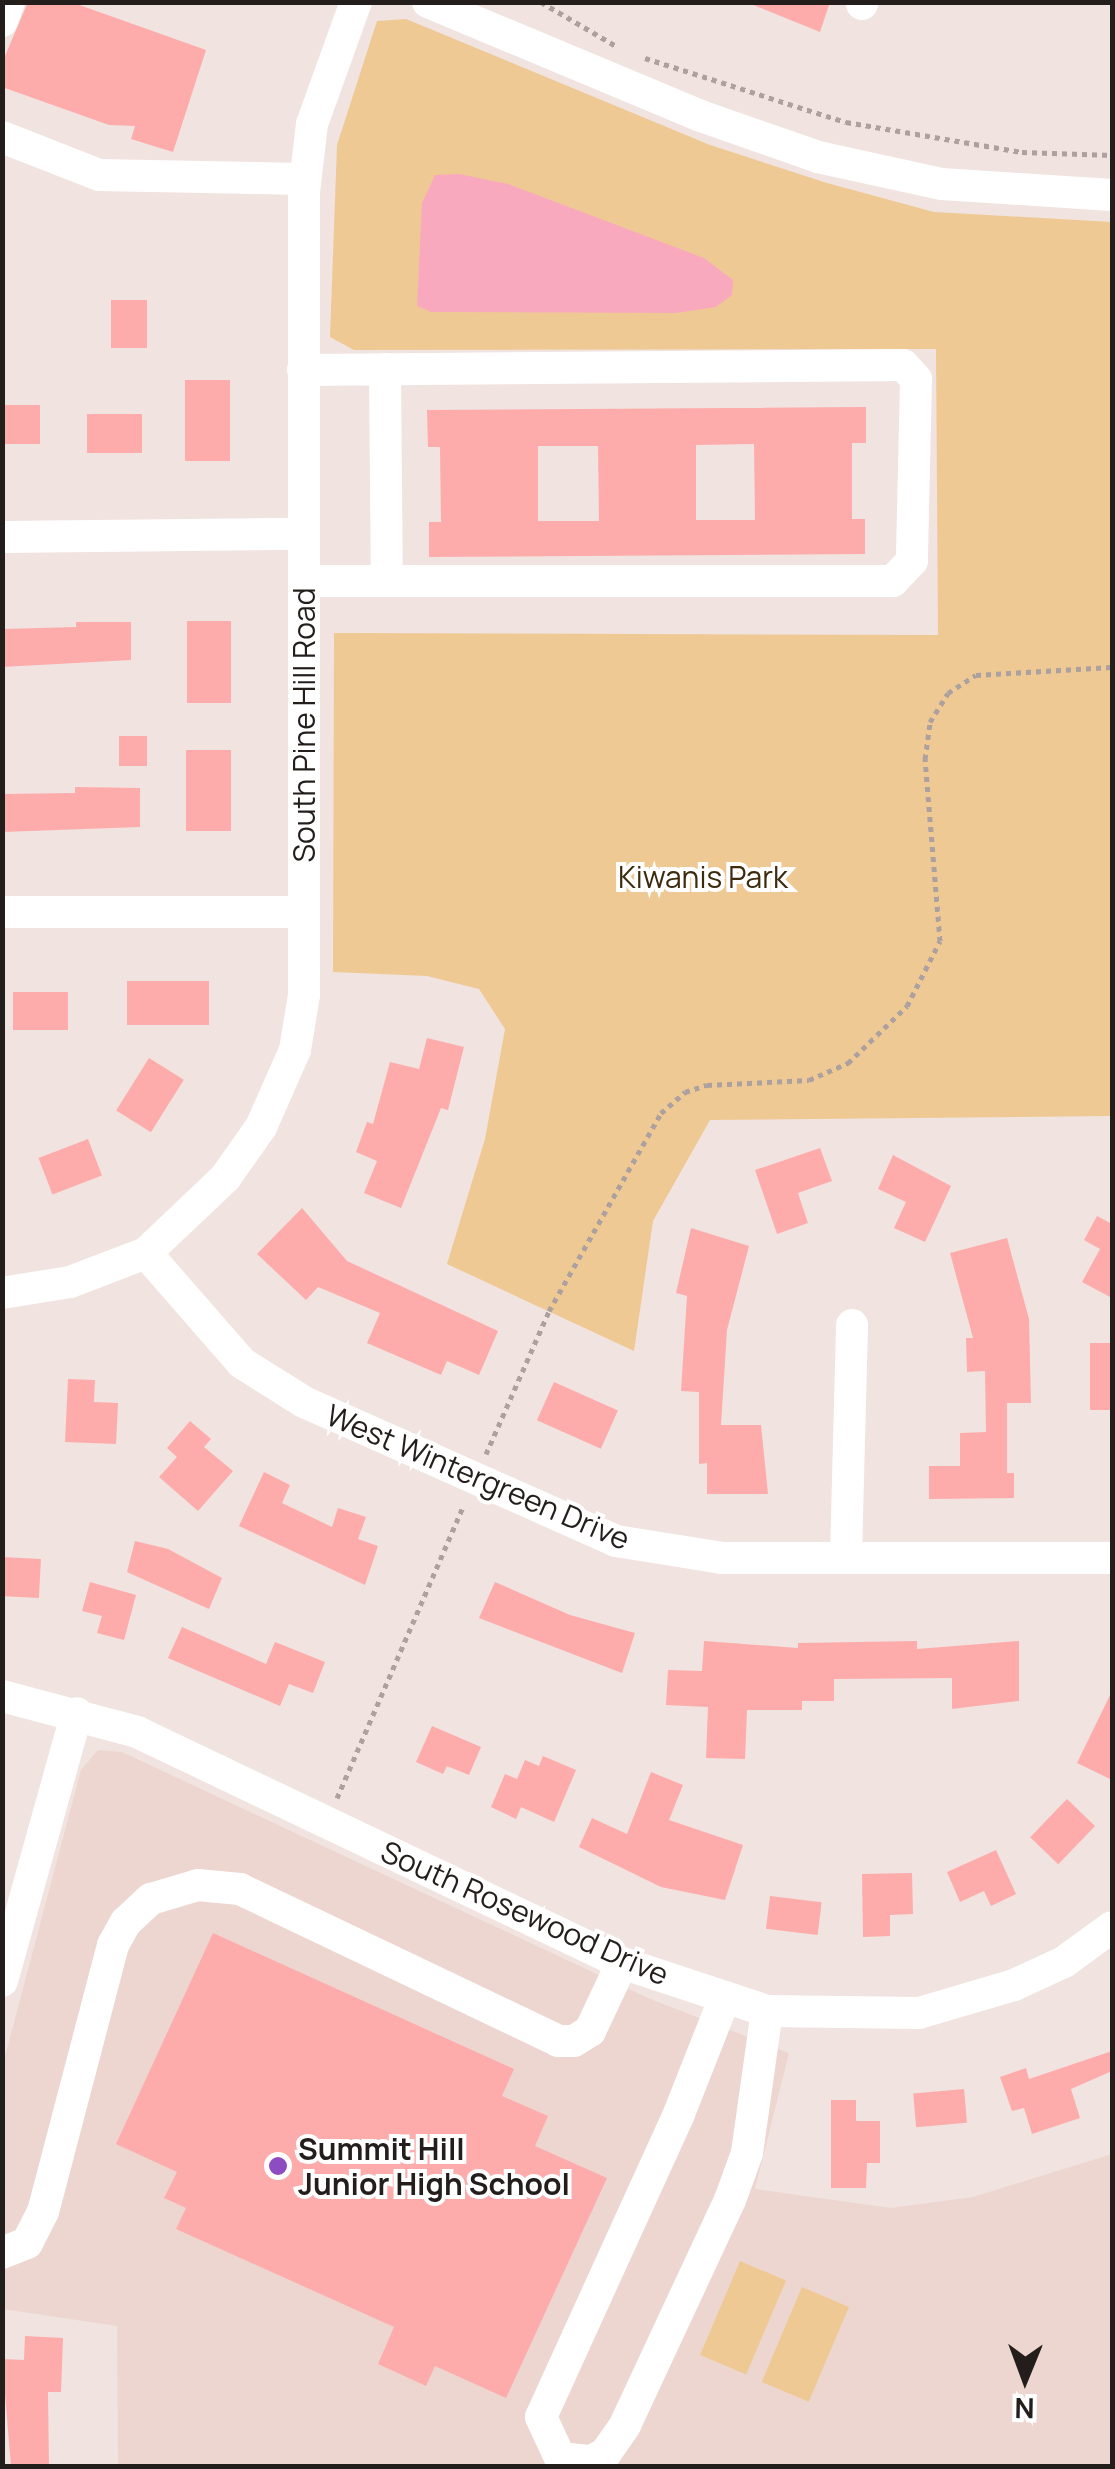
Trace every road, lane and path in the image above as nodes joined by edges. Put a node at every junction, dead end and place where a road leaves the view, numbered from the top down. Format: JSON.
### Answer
{"nodes":[{"id":1,"x":9,"y":2,"type":"edge"},
{"id":2,"x":356,"y":2,"type":"edge"},
{"id":3,"x":428,"y":2,"type":"edge"},
{"id":4,"x":542,"y":2,"type":"edge"},
{"id":5,"x":2,"y":21,"type":"edge"},
{"id":6,"x":2,"y":137,"type":"edge"},
{"id":7,"x":1112,"y":155,"type":"edge"},
{"id":8,"x":305,"y":179,"type":"junction"},
{"id":9,"x":1112,"y":196,"type":"edge"},
{"id":10,"x":385,"y":369,"type":"junction"},
{"id":11,"x":303,"y":370,"type":"junction"},
{"id":12,"x":303,"y":534,"type":"junction"},
{"id":13,"x":2,"y":537,"type":"edge"},
{"id":14,"x":304,"y":581,"type":"junction"},
{"id":15,"x":387,"y":581,"type":"junction"},
{"id":16,"x":1112,"y":667,"type":"edge"},
{"id":17,"x":2,"y":912,"type":"edge"},
{"id":18,"x":304,"y":912,"type":"junction"},
{"id":19,"x":146,"y":1253,"type":"junction"},
{"id":20,"x":2,"y":1293,"type":"edge"},
{"id":21,"x":852,"y":1324,"type":"dead end"},
{"id":22,"x":475,"y":1480,"type":"junction"},
{"id":23,"x":846,"y":1556,"type":"junction"},
{"id":24,"x":1112,"y":1558,"type":"edge"},
{"id":25,"x":2,"y":1696,"type":"edge"},
{"id":26,"x":77,"y":1712,"type":"junction"},
{"id":27,"x":336,"y":1801,"type":"dead end"},
{"id":28,"x":1112,"y":1927,"type":"edge"},
{"id":29,"x":622,"y":1964,"type":"junction"},
{"id":30,"x":2,"y":1981,"type":"edge"},
{"id":31,"x":724,"y":1996,"type":"junction"},
{"id":32,"x":768,"y":2010,"type":"junction"},
{"id":33,"x":2,"y":2253,"type":"edge"}],
"edges":[{"from":1,"to":5,"type":"street"},
{"from":2,"to":8,"type":"street","name":"South Pine Hill Road"},
{"from":3,"to":9,"type":"street"},
{"from":4,"to":7,"type":"path"},
{"from":6,"to":8,"type":"street"},
{"from":8,"to":11,"type":"street","name":"South Pine Hill Road"},
{"from":10,"to":11,"type":"street"},
{"from":10,"to":15,"type":"street"},
{"from":10,"to":15,"type":"street"},
{"from":11,"to":12,"type":"street","name":"South Pine Hill Road"},
{"from":12,"to":13,"type":"street"},
{"from":12,"to":14,"type":"street","name":"South Pine Hill Road"},
{"from":14,"to":15,"type":"street"},
{"from":14,"to":18,"type":"street","name":"South Pine Hill Road"},
{"from":16,"to":22,"type":"path"},
{"from":17,"to":18,"type":"street"},
{"from":18,"to":19,"type":"street","name":"South Pine Hill Road"},
{"from":19,"to":20,"type":"street","name":"South Pine Hill Road"},
{"from":19,"to":22,"type":"street","name":"West Wintergreen Drive"},
{"from":21,"to":23,"type":"street"},
{"from":22,"to":23,"type":"street","name":"West Wintergreen Drive"},
{"from":22,"to":27,"type":"path"},
{"from":23,"to":24,"type":"street","name":"West Wintergreen Drive"},
{"from":25,"to":26,"type":"street","name":"South Rosewood Drive"},
{"from":26,"to":29,"type":"street","name":"South Rosewood Drive"},
{"from":26,"to":30,"type":"street"},
{"from":28,"to":32,"type":"street","name":"South Rosewood Drive"},
{"from":29,"to":31,"type":"street","name":"South Rosewood Drive"},
{"from":29,"to":33,"type":"street"},
{"from":31,"to":32,"type":"street","name":"South Rosewood Drive"},
{"from":31,"to":32,"type":"street"}]}
